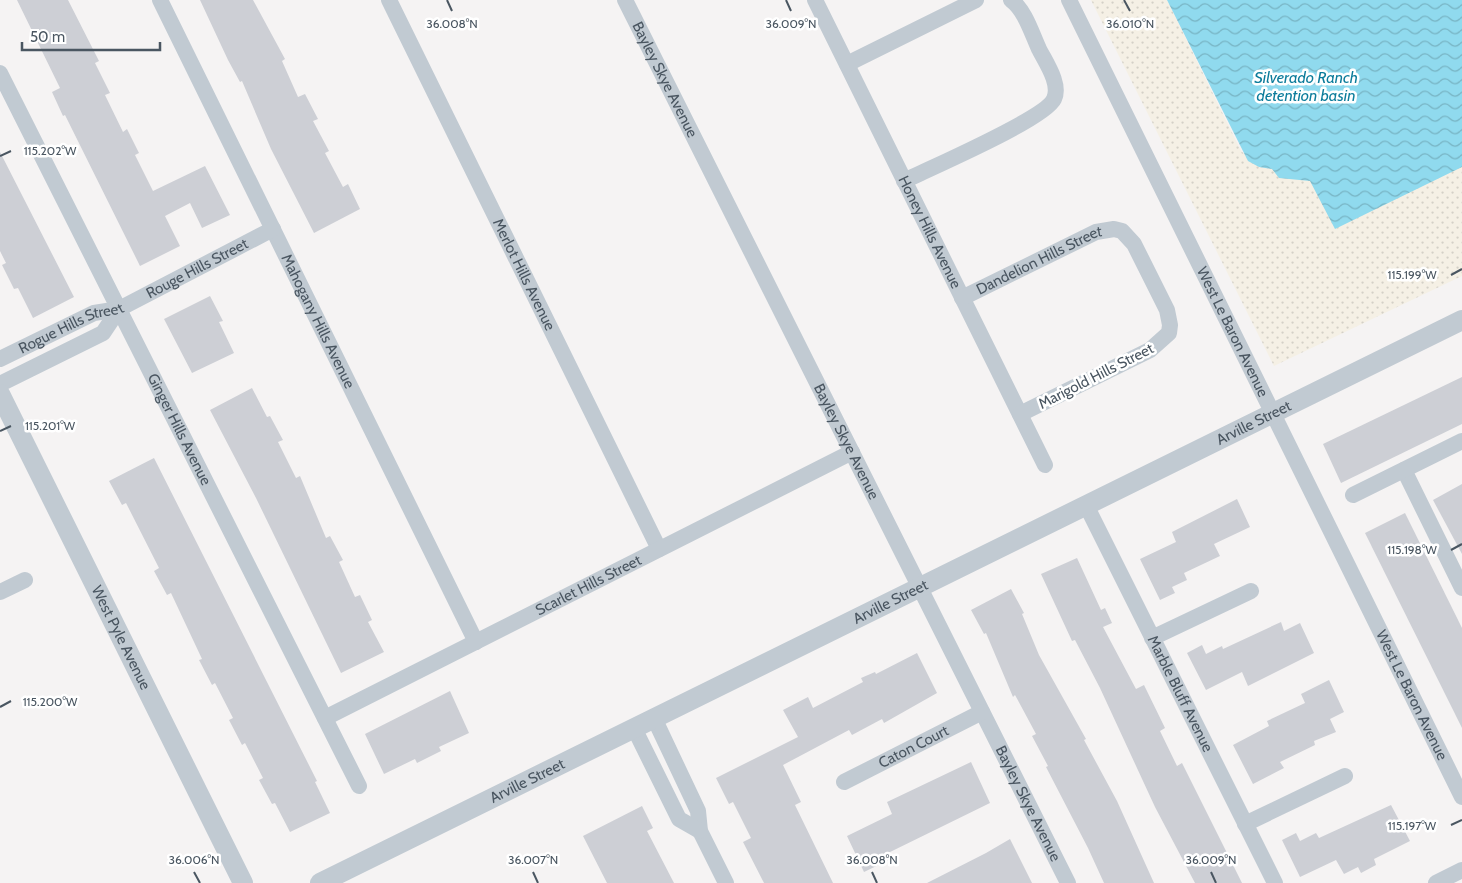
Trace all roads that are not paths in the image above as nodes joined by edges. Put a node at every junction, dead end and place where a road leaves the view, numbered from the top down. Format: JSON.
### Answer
{"nodes":[{"id":1,"x":160,"y":0,"type":"edge"},
{"id":2,"x":389,"y":0,"type":"edge"},
{"id":3,"x":625,"y":0,"type":"edge"},
{"id":4,"x":815,"y":0,"type":"edge"},
{"id":5,"x":976,"y":0,"type":"edge"},
{"id":6,"x":1011,"y":0,"type":"edge"},
{"id":7,"x":1069,"y":0,"type":"edge"},
{"id":8,"x":847,"y":64,"type":"junction"},
{"id":9,"x":0,"y":73,"type":"edge"},
{"id":10,"x":904,"y":181,"type":"junction"},
{"id":11,"x":274,"y":229,"type":"junction"},
{"id":12,"x":962,"y":298,"type":"junction"},
{"id":13,"x":119,"y":309,"type":"junction"},
{"id":14,"x":1462,"y":320,"type":"edge"},
{"id":15,"x":1169,"y":333,"type":"joint"},
{"id":16,"x":0,"y":359,"type":"edge"},
{"id":17,"x":0,"y":384,"type":"edge"},
{"id":18,"x":0,"y":394,"type":"edge"},
{"id":19,"x":1274,"y":413,"type":"junction"},
{"id":20,"x":1020,"y":414,"type":"junction"},
{"id":21,"x":1462,"y":441,"type":"edge"},
{"id":22,"x":852,"y":452,"type":"junction"},
{"id":23,"x":1045,"y":465,"type":"dead end"},
{"id":24,"x":1404,"y":470,"type":"junction"},
{"id":25,"x":1353,"y":495,"type":"dead end"},
{"id":26,"x":1086,"y":505,"type":"junction"},
{"id":27,"x":659,"y":549,"type":"junction"},
{"id":28,"x":25,"y":580,"type":"dead end"},
{"id":29,"x":920,"y":588,"type":"junction"},
{"id":30,"x":1462,"y":588,"type":"edge"},
{"id":31,"x":1251,"y":591,"type":"dead end"},
{"id":32,"x":0,"y":592,"type":"edge"},
{"id":33,"x":1152,"y":638,"type":"junction"},
{"id":34,"x":476,"y":642,"type":"junction"},
{"id":35,"x":982,"y":712,"type":"junction"},
{"id":36,"x":325,"y":718,"type":"junction"},
{"id":37,"x":654,"y":718,"type":"junction"},
{"id":38,"x":634,"y":728,"type":"junction"},
{"id":39,"x":1345,"y":776,"type":"dead end"},
{"id":40,"x":844,"y":782,"type":"dead end"},
{"id":41,"x":359,"y":786,"type":"dead end"},
{"id":42,"x":1462,"y":797,"type":"edge"},
{"id":43,"x":1246,"y":824,"type":"junction"},
{"id":44,"x":700,"y":831,"type":"junction"},
{"id":45,"x":1462,"y":870,"type":"edge"},
{"id":46,"x":243,"y":883,"type":"edge"},
{"id":47,"x":320,"y":883,"type":"edge"},
{"id":48,"x":726,"y":883,"type":"edge"},
{"id":49,"x":1068,"y":883,"type":"edge"},
{"id":50,"x":1275,"y":883,"type":"edge"},
{"id":51,"x":1436,"y":883,"type":"edge"}],
"edges":[{"from":1,"to":11,"type":"street","name":"Mahogany Hills Avenue"},
{"from":2,"to":27,"type":"street","name":"Merlot Hills Avenue"},
{"from":3,"to":22,"type":"street","name":"Bayley Skye Avenue"},
{"from":4,"to":8,"type":"street","name":"Honey Hills Avenue"},
{"from":5,"to":8,"type":"street"},
{"from":6,"to":10,"type":"street"},
{"from":7,"to":19,"type":"street","name":"West Le Baron Avenue"},
{"from":8,"to":10,"type":"street","name":"Honey Hills Avenue"},
{"from":9,"to":13,"type":"street","name":"Ginger Hills Avenue"},
{"from":10,"to":12,"type":"street","name":"Honey Hills Avenue"},
{"from":11,"to":13,"type":"street","name":"Rouge Hills Street"},
{"from":11,"to":34,"type":"street","name":"Mahogany Hills Avenue"},
{"from":12,"to":15,"type":"street","name":"Dandelion Hills Street"},
{"from":12,"to":20,"type":"street","name":"Honey Hills Avenue"},
{"from":13,"to":16,"type":"street","name":"Rogue Hills Street"},
{"from":13,"to":17,"type":"street","name":"Rogue Hills Street"},
{"from":13,"to":36,"type":"street","name":"Ginger Hills Avenue"},
{"from":14,"to":19,"type":"street","name":"Arville Street"},
{"from":15,"to":20,"type":"street","name":"Marigold Hills Street"},
{"from":18,"to":46,"type":"street","name":"West Pyle Avenue"},
{"from":19,"to":26,"type":"street","name":"Arville Street"},
{"from":19,"to":42,"type":"street","name":"West Le Baron Avenue"},
{"from":20,"to":23,"type":"street","name":"Honey Hills Avenue"},
{"from":21,"to":24,"type":"street"},
{"from":22,"to":27,"type":"street","name":"Scarlet Hills Street"},
{"from":22,"to":29,"type":"street","name":"Bayley Skye Avenue"},
{"from":24,"to":25,"type":"street"},
{"from":24,"to":30,"type":"street"},
{"from":26,"to":29,"type":"street","name":"Arville Street"},
{"from":26,"to":33,"type":"street","name":"Marble Bluff Avenue"},
{"from":27,"to":34,"type":"street","name":"Scarlet Hills Street"},
{"from":28,"to":32,"type":"street"},
{"from":29,"to":35,"type":"street","name":"Bayley Skye Avenue"},
{"from":29,"to":37,"type":"street","name":"Arville Street"},
{"from":31,"to":33,"type":"street"},
{"from":33,"to":43,"type":"street","name":"Marble Bluff Avenue"},
{"from":34,"to":36,"type":"street","name":"Scarlet Hills Street"},
{"from":35,"to":40,"type":"street","name":"Caton Court"},
{"from":35,"to":49,"type":"street","name":"Bayley Skye Avenue"},
{"from":36,"to":41,"type":"street","name":"Ginger Hills Avenue"},
{"from":37,"to":38,"type":"street","name":"Arville Street"},
{"from":37,"to":44,"type":"street"},
{"from":38,"to":44,"type":"street"},
{"from":38,"to":47,"type":"street","name":"Arville Street"},
{"from":39,"to":43,"type":"street"},
{"from":43,"to":50,"type":"street","name":"Marble Bluff Avenue"},
{"from":44,"to":48,"type":"street"},
{"from":45,"to":51,"type":"street"}]}
